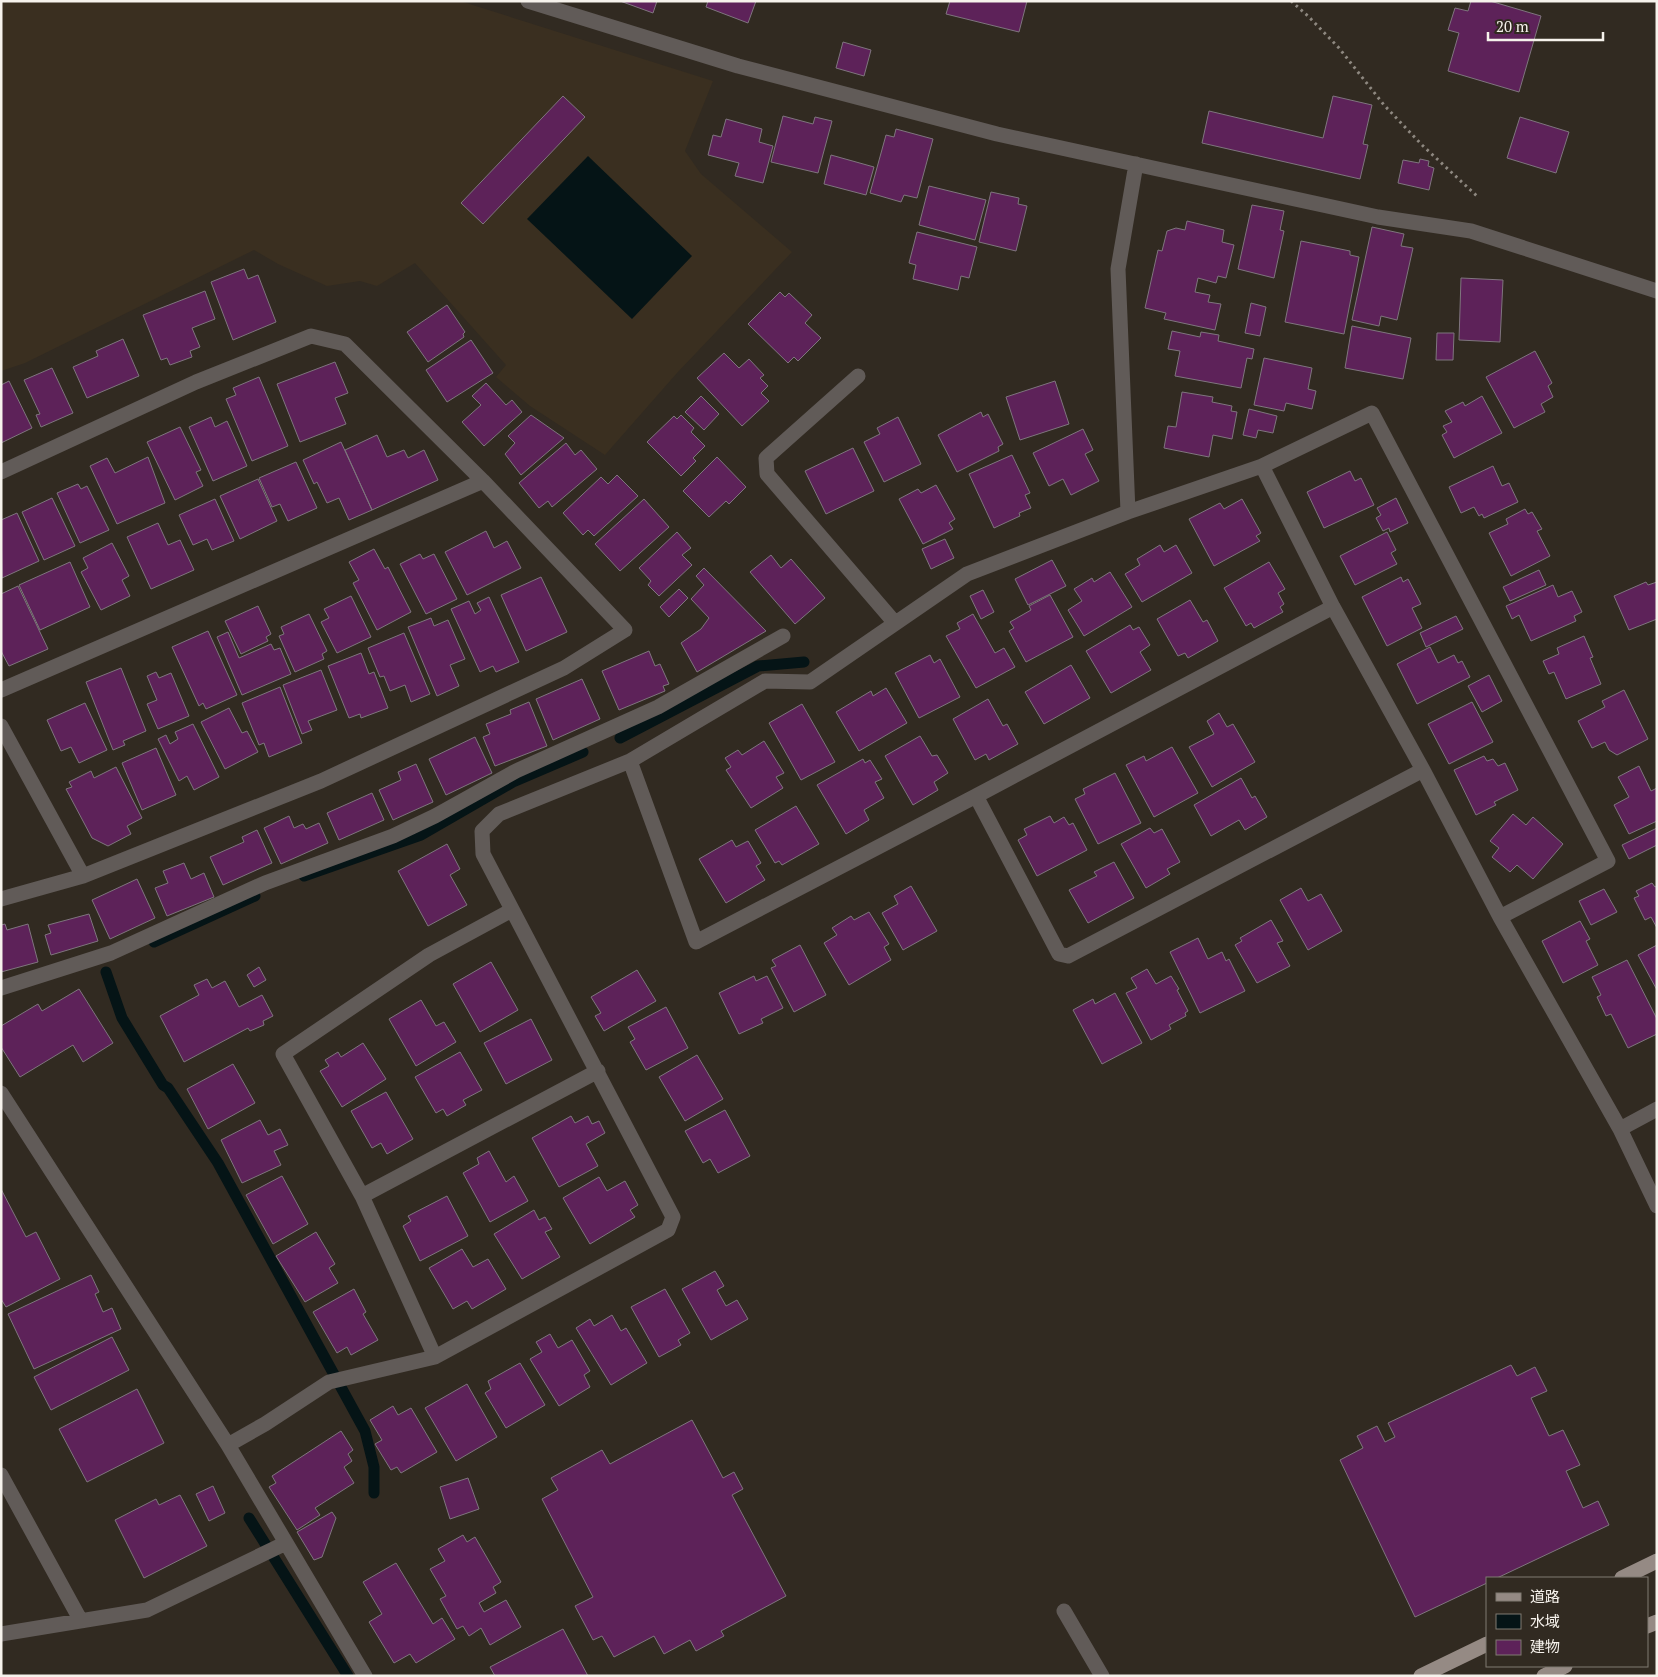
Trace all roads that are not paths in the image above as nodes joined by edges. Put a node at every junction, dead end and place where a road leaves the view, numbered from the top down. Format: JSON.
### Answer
{"nodes":[{"id":1,"x":528,"y":1,"type":"edge"},
{"id":2,"x":548,"y":4,"type":"edge"},
{"id":3,"x":1136,"y":164,"type":"junction"},
{"id":4,"x":1657,"y":291,"type":"edge"},
{"id":5,"x":858,"y":376,"type":"dead end"},
{"id":6,"x":1262,"y":466,"type":"junction"},
{"id":7,"x":1,"y":472,"type":"edge"},
{"id":8,"x":483,"y":481,"type":"junction"},
{"id":9,"x":1128,"y":512,"type":"junction"},
{"id":10,"x":1333,"y":607,"type":"junction"},
{"id":11,"x":895,"y":623,"type":"junction"},
{"id":12,"x":784,"y":636,"type":"dead end"},
{"id":13,"x":1,"y":690,"type":"edge"},
{"id":14,"x":1,"y":726,"type":"edge"},
{"id":15,"x":630,"y":761,"type":"junction"},
{"id":16,"x":1424,"y":770,"type":"junction"},
{"id":17,"x":976,"y":796,"type":"junction"},
{"id":18,"x":83,"y":876,"type":"junction"},
{"id":19,"x":1,"y":900,"type":"edge"},
{"id":20,"x":512,"y":910,"type":"junction"},
{"id":21,"x":1500,"y":917,"type":"junction"},
{"id":22,"x":1,"y":988,"type":"edge"},
{"id":23,"x":598,"y":1071,"type":"junction"},
{"id":24,"x":1,"y":1093,"type":"edge"},
{"id":25,"x":1657,"y":1110,"type":"edge"},
{"id":26,"x":1620,"y":1129,"type":"junction"},
{"id":27,"x":362,"y":1196,"type":"junction"},
{"id":28,"x":1657,"y":1206,"type":"edge"},
{"id":29,"x":435,"y":1357,"type":"junction"},
{"id":30,"x":228,"y":1445,"type":"junction"},
{"id":31,"x":1,"y":1475,"type":"edge"},
{"id":32,"x":286,"y":1543,"type":"junction"},
{"id":33,"x":1657,"y":1561,"type":"edge"},
{"id":34,"x":1624,"y":1577,"type":"edge"},
{"id":35,"x":1064,"y":1611,"type":"dead end"},
{"id":36,"x":81,"y":1621,"type":"junction"},
{"id":37,"x":1,"y":1634,"type":"edge"},
{"id":38,"x":1486,"y":1644,"type":"edge"},
{"id":39,"x":1563,"y":1667,"type":"edge"},
{"id":40,"x":365,"y":1676,"type":"edge"},
{"id":41,"x":1102,"y":1676,"type":"edge"},
{"id":42,"x":1421,"y":1676,"type":"edge"},
{"id":43,"x":1544,"y":1676,"type":"edge"}],
"edges":[{"from":1,"to":2,"type":"street"},
{"from":2,"to":3,"type":"street"},
{"from":3,"to":4,"type":"street"},
{"from":3,"to":9,"type":"street"},
{"from":5,"to":11,"type":"street"},
{"from":6,"to":9,"type":"street"},
{"from":6,"to":10,"type":"street"},
{"from":6,"to":21,"type":"street"},
{"from":7,"to":8,"type":"street"},
{"from":8,"to":13,"type":"street"},
{"from":8,"to":18,"type":"street"},
{"from":9,"to":11,"type":"street"},
{"from":10,"to":16,"type":"street"},
{"from":10,"to":17,"type":"street"},
{"from":11,"to":15,"type":"street"},
{"from":12,"to":22,"type":"street"},
{"from":14,"to":18,"type":"street"},
{"from":15,"to":17,"type":"street"},
{"from":15,"to":20,"type":"street"},
{"from":16,"to":17,"type":"street"},
{"from":16,"to":21,"type":"street"},
{"from":18,"to":19,"type":"street"},
{"from":20,"to":23,"type":"street"},
{"from":20,"to":27,"type":"street"},
{"from":21,"to":26,"type":"street"},
{"from":23,"to":27,"type":"street"},
{"from":23,"to":29,"type":"street"},
{"from":24,"to":30,"type":"street"},
{"from":25,"to":26,"type":"street"},
{"from":26,"to":28,"type":"street"},
{"from":27,"to":29,"type":"street"},
{"from":29,"to":30,"type":"street"},
{"from":30,"to":32,"type":"street"},
{"from":31,"to":36,"type":"street"},
{"from":32,"to":36,"type":"street"},
{"from":32,"to":40,"type":"street"},
{"from":33,"to":34,"type":"main road"},
{"from":35,"to":41,"type":"street"},
{"from":36,"to":37,"type":"street"},
{"from":38,"to":42,"type":"main road"},
{"from":39,"to":43,"type":"main road"}]}
